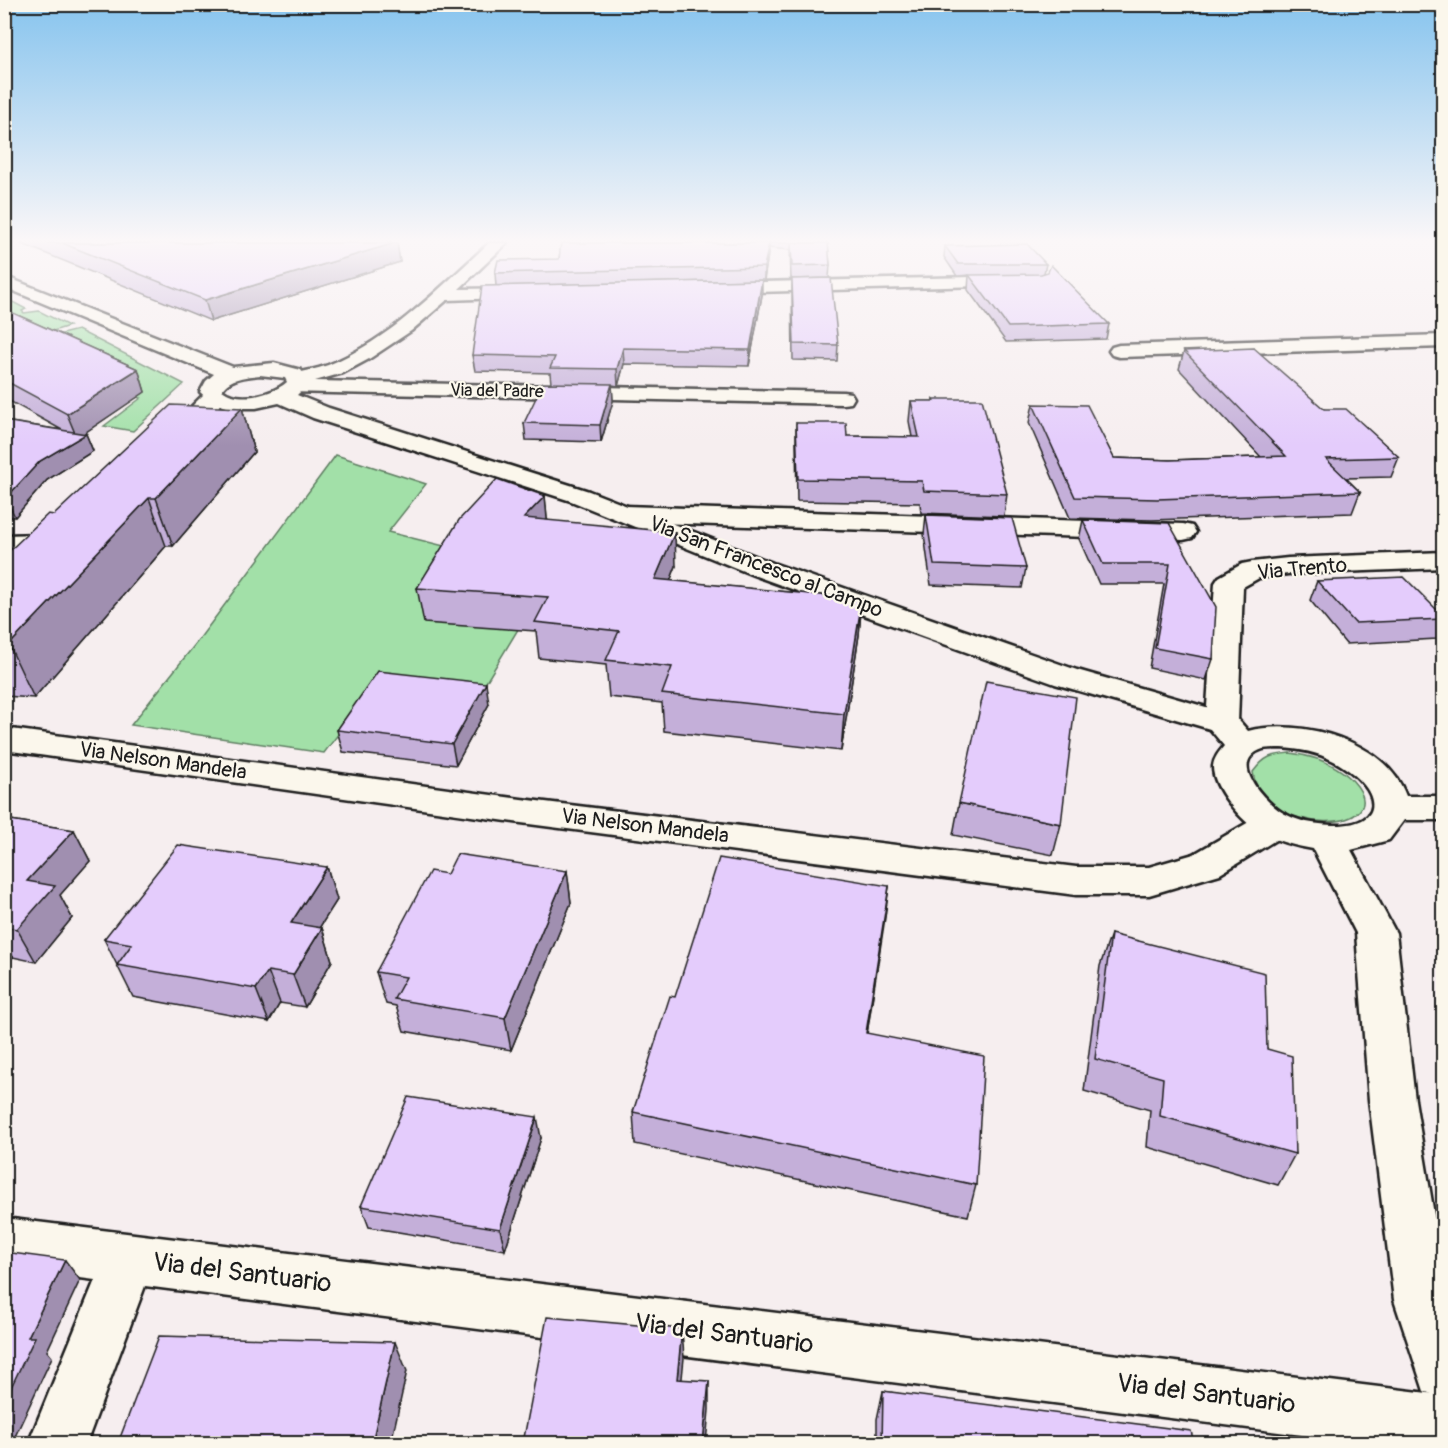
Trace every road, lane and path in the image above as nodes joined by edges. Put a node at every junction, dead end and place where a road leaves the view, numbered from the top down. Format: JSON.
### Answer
{"nodes":[{"id":1,"x":71,"y":311,"type":"edge"},
{"id":2,"x":424,"y":311,"type":"edge"},
{"id":3,"x":1443,"y":342,"type":"edge"},
{"id":4,"x":1119,"y":351,"type":"dead end"},
{"id":5,"x":232,"y":374,"type":"junction"},
{"id":6,"x":291,"y":387,"type":"junction"},
{"id":7,"x":843,"y":398,"type":"dead end"},
{"id":8,"x":224,"y":399,"type":"junction"},
{"id":9,"x":156,"y":451,"type":"edge"},
{"id":10,"x":625,"y":514,"type":"junction"},
{"id":11,"x":74,"y":519,"type":"edge"},
{"id":12,"x":1183,"y":532,"type":"dead end"},
{"id":13,"x":47,"y":542,"type":"junction"},
{"id":14,"x":4,"y":543,"type":"edge"},
{"id":15,"x":1443,"y":560,"type":"edge"},
{"id":16,"x":19,"y":571,"type":"edge"},
{"id":17,"x":1232,"y":735,"type":"junction"},
{"id":18,"x":4,"y":739,"type":"edge"},
{"id":19,"x":1392,"y":808,"type":"junction"},
{"id":20,"x":1443,"y":808,"type":"edge"},
{"id":21,"x":1274,"y":824,"type":"junction"},
{"id":22,"x":1326,"y":838,"type":"junction"},
{"id":23,"x":4,"y":1243,"type":"edge"},
{"id":24,"x":129,"y":1259,"type":"junction"},
{"id":25,"x":1443,"y":1371,"type":"edge"},
{"id":26,"x":1443,"y":1424,"type":"edge"},
{"id":27,"x":57,"y":1443,"type":"edge"}],
"edges":[{"from":1,"to":5,"type":"street"},
{"from":2,"to":6,"type":"street"},
{"from":3,"to":4,"type":"street"},
{"from":5,"to":6,"type":"street","name":"Via San Francesco al Campo"},
{"from":5,"to":8,"type":"street"},
{"from":6,"to":7,"type":"street","name":"Via del Padre"},
{"from":6,"to":8,"type":"street"},
{"from":6,"to":10,"type":"street","name":"Via San Francesco al Campo"},
{"from":8,"to":9,"type":"street"},
{"from":10,"to":12,"type":"street"},
{"from":10,"to":17,"type":"street","name":"Via San Francesco al Campo"},
{"from":11,"to":13,"type":"street"},
{"from":13,"to":14,"type":"street"},
{"from":13,"to":16,"type":"street"},
{"from":15,"to":17,"type":"street","name":"Via Trento"},
{"from":17,"to":19,"type":"street"},
{"from":17,"to":21,"type":"street"},
{"from":18,"to":21,"type":"street","name":"Via Nelson Mandela"},
{"from":19,"to":20,"type":"street"},
{"from":19,"to":22,"type":"street"},
{"from":21,"to":22,"type":"street"},
{"from":22,"to":25,"type":"street"},
{"from":23,"to":24,"type":"street","name":"Via del Santuario"},
{"from":24,"to":26,"type":"street","name":"Via del Santuario"},
{"from":24,"to":27,"type":"street"}]}
